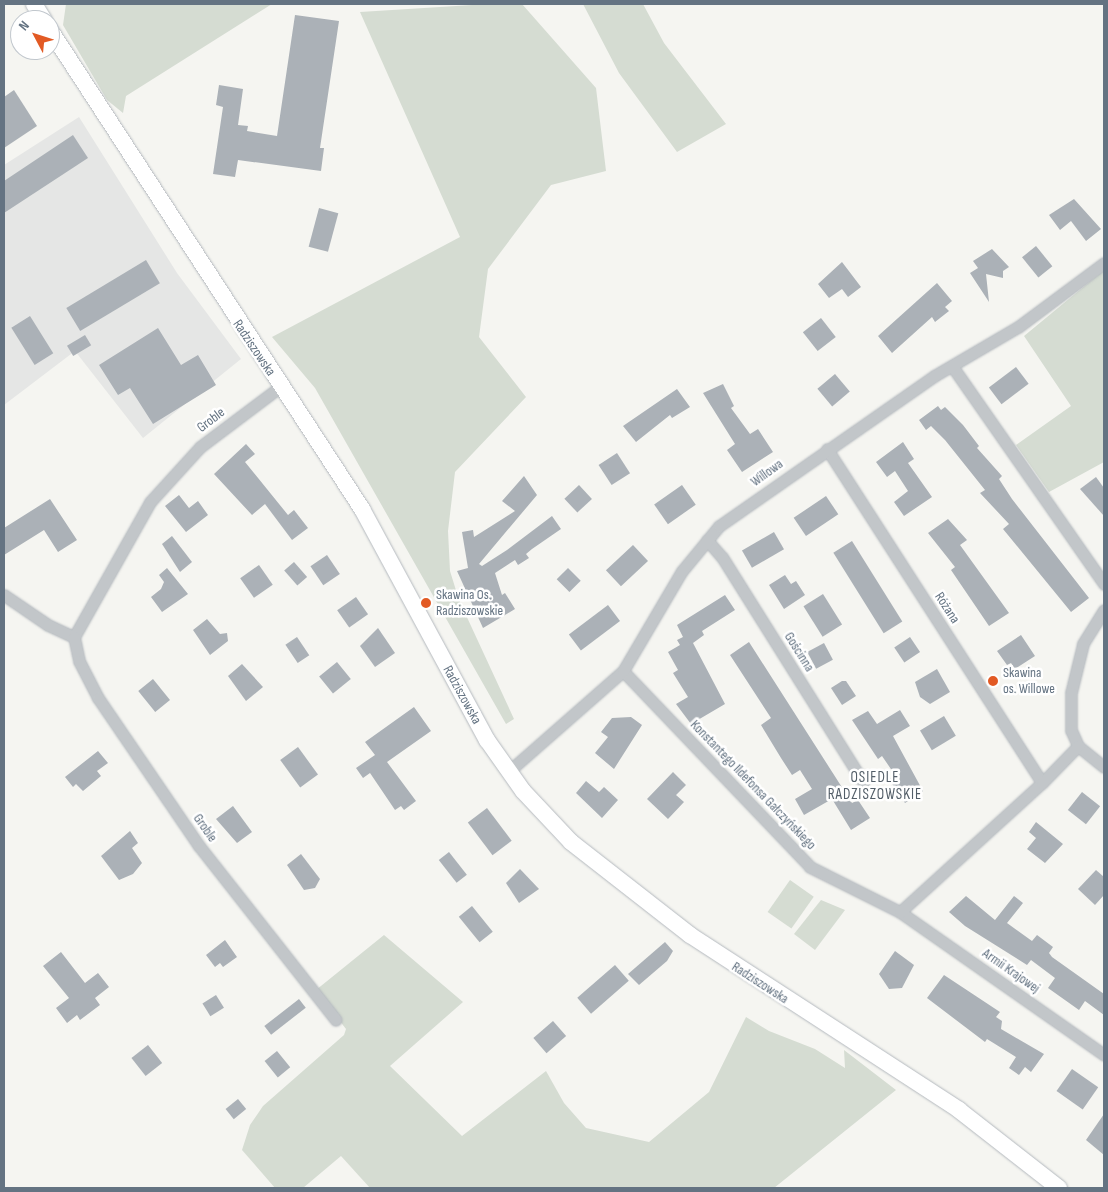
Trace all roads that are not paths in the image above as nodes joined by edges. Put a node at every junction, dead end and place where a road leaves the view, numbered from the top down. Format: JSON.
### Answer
{"nodes":[{"id":1,"x":60,"y":46,"type":"edge"},
{"id":2,"x":1104,"y":263,"type":"edge"},
{"id":3,"x":952,"y":366,"type":"junction"},
{"id":4,"x":280,"y":387,"type":"junction"},
{"id":5,"x":827,"y":449,"type":"junction"},
{"id":6,"x":707,"y":540,"type":"junction"},
{"id":7,"x":1104,"y":584,"type":"edge"},
{"id":8,"x":4,"y":595,"type":"edge"},
{"id":9,"x":1104,"y":610,"type":"edge"},
{"id":10,"x":74,"y":637,"type":"junction"},
{"id":11,"x":622,"y":671,"type":"junction"},
{"id":12,"x":1078,"y":746,"type":"junction"},
{"id":13,"x":1104,"y":768,"type":"edge"},
{"id":14,"x":508,"y":772,"type":"junction"},
{"id":15,"x":863,"y":782,"type":"dead end"},
{"id":16,"x":1042,"y":783,"type":"junction"},
{"id":17,"x":900,"y":912,"type":"junction"},
{"id":18,"x":336,"y":1020,"type":"dead end"},
{"id":19,"x":1104,"y":1055,"type":"edge"},
{"id":20,"x":1059,"y":1188,"type":"edge"}],
"edges":[{"from":1,"to":4,"type":"street","name":"Radziszowska"},
{"from":2,"to":3,"type":"street","name":"Willowa"},
{"from":3,"to":5,"type":"street","name":"Willowa"},
{"from":3,"to":7,"type":"street"},
{"from":4,"to":10,"type":"street","name":"Groble"},
{"from":4,"to":14,"type":"street","name":"Radziszowska"},
{"from":5,"to":6,"type":"street","name":"Willowa"},
{"from":5,"to":16,"type":"street","name":"Różana"},
{"from":6,"to":11,"type":"street","name":"Willowa"},
{"from":6,"to":15,"type":"street","name":"Gościnna"},
{"from":8,"to":10,"type":"street"},
{"from":9,"to":12,"type":"street"},
{"from":10,"to":18,"type":"street","name":"Groble"},
{"from":11,"to":14,"type":"street","name":"Willowa"},
{"from":11,"to":17,"type":"street","name":"Konstantego Ildefonsa Gałczyńskiego"},
{"from":12,"to":13,"type":"street"},
{"from":12,"to":16,"type":"street"},
{"from":14,"to":20,"type":"street","name":"Radziszowska"},
{"from":16,"to":17,"type":"street"},
{"from":17,"to":19,"type":"street","name":"Armii Krajowej"}]}
